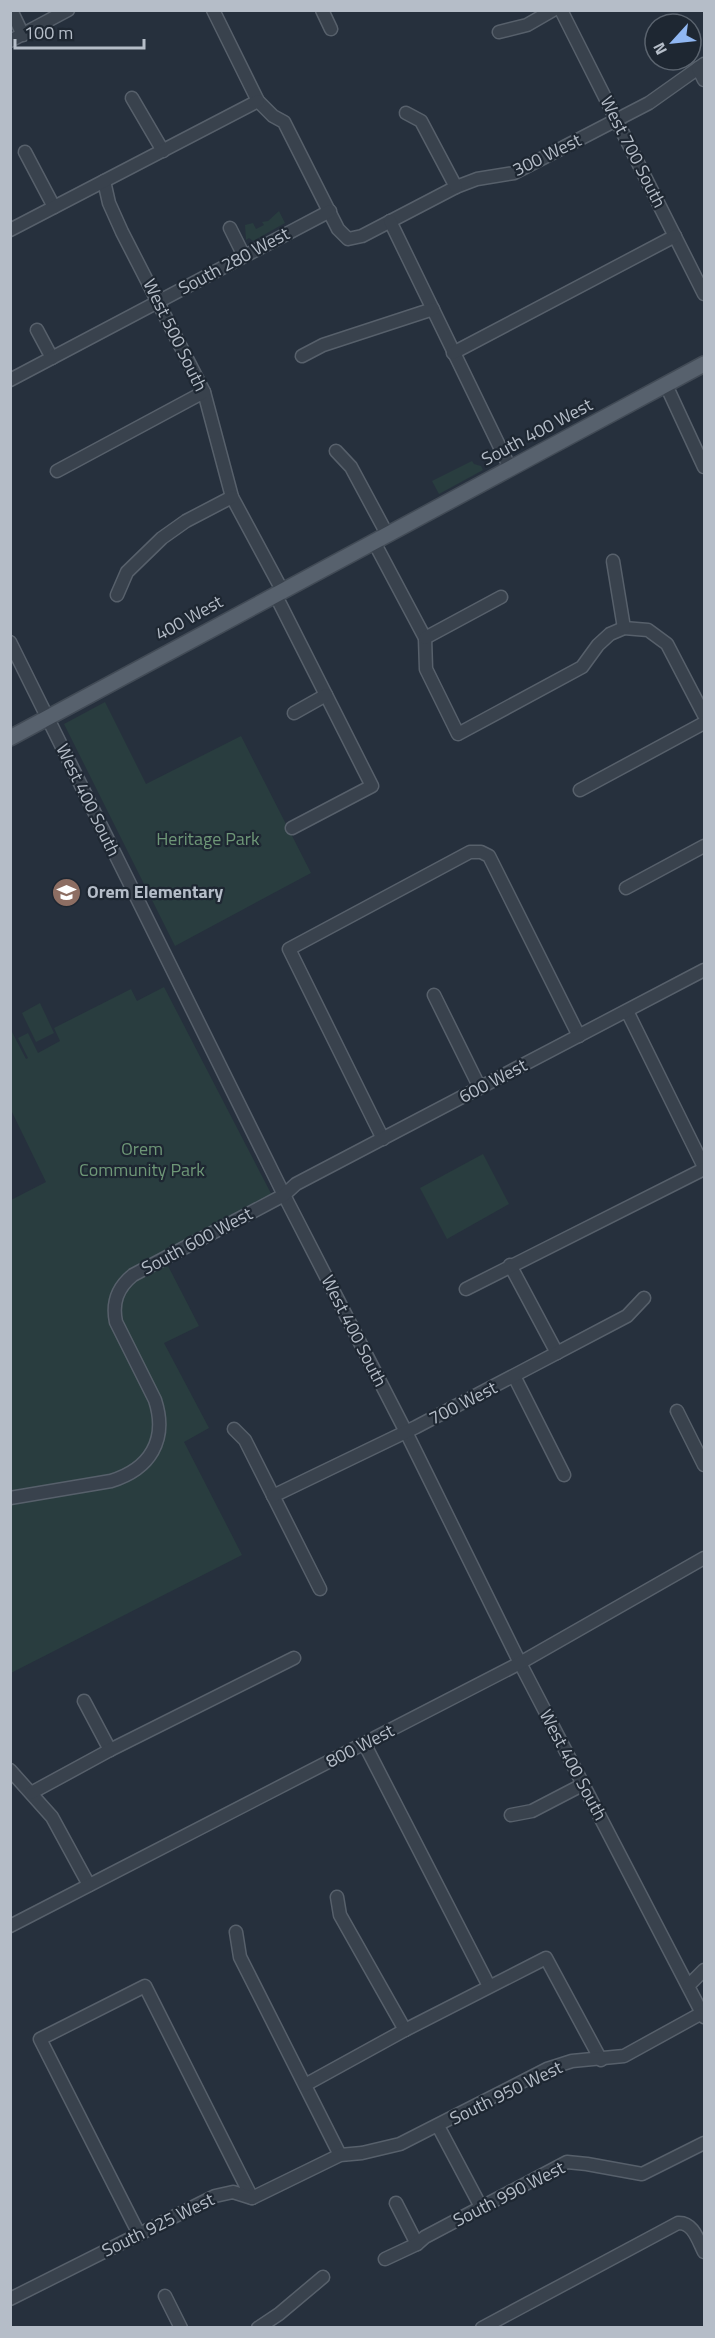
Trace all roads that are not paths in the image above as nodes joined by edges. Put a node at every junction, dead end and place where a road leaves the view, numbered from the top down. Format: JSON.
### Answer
{"nodes":[{"id":1,"x":11,"y":10,"type":"edge"},
{"id":2,"x":68,"y":10,"type":"edge"},
{"id":3,"x":213,"y":10,"type":"edge"},
{"id":4,"x":322,"y":10,"type":"edge"},
{"id":5,"x":552,"y":10,"type":"edge"},
{"id":6,"x":561,"y":10,"type":"edge"},
{"id":7,"x":331,"y":29,"type":"dead end"},
{"id":8,"x":499,"y":32,"type":"dead end"},
{"id":9,"x":23,"y":35,"type":"junction"},
{"id":10,"x":10,"y":41,"type":"edge"},
{"id":11,"x":693,"y":72,"type":"edge"},
{"id":12,"x":132,"y":98,"type":"dead end"},
{"id":13,"x":258,"y":101,"type":"junction"},
{"id":14,"x":406,"y":113,"type":"dead end"},
{"id":15,"x":616,"y":121,"type":"junction"},
{"id":16,"x":163,"y":151,"type":"junction"},
{"id":17,"x":25,"y":152,"type":"dead end"},
{"id":18,"x":104,"y":181,"type":"junction"},
{"id":19,"x":456,"y":187,"type":"junction"},
{"id":20,"x":54,"y":207,"type":"junction"},
{"id":21,"x":330,"y":211,"type":"junction"},
{"id":22,"x":390,"y":221,"type":"junction"},
{"id":23,"x":230,"y":228,"type":"dead end"},
{"id":24,"x":10,"y":230,"type":"edge"},
{"id":25,"x":675,"y":236,"type":"junction"},
{"id":26,"x":244,"y":256,"type":"junction"},
{"id":27,"x":705,"y":294,"type":"edge"},
{"id":28,"x":158,"y":301,"type":"junction"},
{"id":29,"x":433,"y":309,"type":"junction"},
{"id":30,"x":38,"y":330,"type":"dead end"},
{"id":31,"x":453,"y":353,"type":"junction"},
{"id":32,"x":302,"y":356,"type":"dead end"},
{"id":33,"x":52,"y":358,"type":"junction"},
{"id":34,"x":705,"y":364,"type":"edge"},
{"id":35,"x":10,"y":380,"type":"edge"},
{"id":36,"x":666,"y":385,"type":"junction"},
{"id":37,"x":204,"y":392,"type":"junction"},
{"id":38,"x":336,"y":451,"type":"dead end"},
{"id":39,"x":705,"y":467,"type":"edge"},
{"id":40,"x":510,"y":468,"type":"junction"},
{"id":41,"x":57,"y":471,"type":"dead end"},
{"id":42,"x":232,"y":497,"type":"junction"},
{"id":43,"x":381,"y":538,"type":"junction"},
{"id":44,"x":613,"y":561,"type":"dead end"},
{"id":45,"x":279,"y":592,"type":"junction"},
{"id":46,"x":117,"y":595,"type":"dead end"},
{"id":47,"x":501,"y":597,"type":"dead end"},
{"id":48,"x":624,"y":628,"type":"junction"},
{"id":49,"x":424,"y":638,"type":"junction"},
{"id":50,"x":10,"y":642,"type":"edge"},
{"id":51,"x":326,"y":695,"type":"junction"},
{"id":52,"x":294,"y":713,"type":"dead end"},
{"id":53,"x":705,"y":715,"type":"edge"},
{"id":54,"x":47,"y":718,"type":"junction"},
{"id":55,"x":705,"y":723,"type":"edge"},
{"id":56,"x":10,"y":738,"type":"edge"},
{"id":57,"x":580,"y":790,"type":"dead end"},
{"id":58,"x":292,"y":828,"type":"dead end"},
{"id":59,"x":705,"y":846,"type":"edge"},
{"id":60,"x":626,"y":888,"type":"dead end"},
{"id":61,"x":705,"y":970,"type":"edge"},
{"id":62,"x":434,"y":995,"type":"dead end"},
{"id":63,"x":627,"y":1011,"type":"junction"},
{"id":64,"x":579,"y":1036,"type":"junction"},
{"id":65,"x":480,"y":1088,"type":"junction"},
{"id":66,"x":383,"y":1139,"type":"junction"},
{"id":67,"x":705,"y":1168,"type":"edge"},
{"id":68,"x":284,"y":1195,"type":"junction"},
{"id":69,"x":510,"y":1265,"type":"junction"},
{"id":70,"x":466,"y":1289,"type":"dead end"},
{"id":71,"x":644,"y":1298,"type":"dead end"},
{"id":72,"x":557,"y":1353,"type":"junction"},
{"id":73,"x":514,"y":1376,"type":"junction"},
{"id":74,"x":676,"y":1410,"type":"dead end"},
{"id":75,"x":234,"y":1429,"type":"dead end"},
{"id":76,"x":406,"y":1432,"type":"junction"},
{"id":77,"x":705,"y":1465,"type":"edge"},
{"id":78,"x":564,"y":1474,"type":"dead end"},
{"id":79,"x":273,"y":1496,"type":"junction"},
{"id":80,"x":10,"y":1498,"type":"edge"},
{"id":81,"x":705,"y":1558,"type":"edge"},
{"id":82,"x":320,"y":1589,"type":"dead end"},
{"id":83,"x":294,"y":1658,"type":"dead end"},
{"id":84,"x":520,"y":1663,"type":"junction"},
{"id":85,"x":84,"y":1701,"type":"dead end"},
{"id":86,"x":364,"y":1743,"type":"junction"},
{"id":87,"x":110,"y":1750,"type":"junction"},
{"id":88,"x":10,"y":1770,"type":"edge"},
{"id":89,"x":582,"y":1785,"type":"junction"},
{"id":90,"x":31,"y":1793,"type":"junction"},
{"id":91,"x":511,"y":1815,"type":"dead end"},
{"id":92,"x":89,"y":1885,"type":"junction"},
{"id":93,"x":337,"y":1897,"type":"dead end"},
{"id":94,"x":10,"y":1926,"type":"edge"},
{"id":95,"x":236,"y":1932,"type":"dead end"},
{"id":96,"x":705,"y":1970,"type":"edge"},
{"id":97,"x":689,"y":1985,"type":"junction"},
{"id":98,"x":489,"y":1986,"type":"junction"},
{"id":99,"x":703,"y":2015,"type":"edge"},
{"id":100,"x":405,"y":2030,"type":"junction"},
{"id":101,"x":601,"y":2060,"type":"junction"},
{"id":102,"x":305,"y":2085,"type":"junction"},
{"id":103,"x":438,"y":2126,"type":"junction"},
{"id":104,"x":705,"y":2143,"type":"edge"},
{"id":105,"x":340,"y":2155,"type":"junction"},
{"id":106,"x":252,"y":2198,"type":"junction"},
{"id":107,"x":396,"y":2203,"type":"dead end"},
{"id":108,"x":481,"y":2207,"type":"junction"},
{"id":109,"x":139,"y":2234,"type":"junction"},
{"id":110,"x":417,"y":2244,"type":"junction"},
{"id":111,"x":705,"y":2252,"type":"edge"},
{"id":112,"x":385,"y":2259,"type":"dead end"},
{"id":113,"x":323,"y":2277,"type":"dead end"},
{"id":114,"x":165,"y":2296,"type":"dead end"},
{"id":115,"x":10,"y":2299,"type":"edge"},
{"id":116,"x":181,"y":2328,"type":"edge"},
{"id":117,"x":258,"y":2328,"type":"edge"},
{"id":118,"x":482,"y":2328,"type":"edge"}],
"edges":[{"from":1,"to":9,"type":"street"},
{"from":2,"to":9,"type":"street"},
{"from":3,"to":13,"type":"street"},
{"from":4,"to":7,"type":"street"},
{"from":5,"to":8,"type":"street"},
{"from":6,"to":15,"type":"street","name":"West 700 South"},
{"from":9,"to":10,"type":"street"},
{"from":11,"to":15,"type":"street","name":"300 West"},
{"from":12,"to":16,"type":"street"},
{"from":13,"to":16,"type":"street"},
{"from":13,"to":21,"type":"street"},
{"from":14,"to":19,"type":"street"},
{"from":15,"to":19,"type":"street","name":"300 West"},
{"from":15,"to":25,"type":"street","name":"West 700 South"},
{"from":16,"to":18,"type":"street"},
{"from":17,"to":20,"type":"street"},
{"from":18,"to":20,"type":"street"},
{"from":18,"to":28,"type":"street","name":"West 500 South"},
{"from":19,"to":22,"type":"street","name":"300 West"},
{"from":20,"to":24,"type":"street"},
{"from":21,"to":22,"type":"street","name":"300 West"},
{"from":21,"to":26,"type":"street","name":"South 280 West"},
{"from":22,"to":29,"type":"street"},
{"from":23,"to":26,"type":"street"},
{"from":25,"to":27,"type":"street","name":"West 700 South"},
{"from":25,"to":31,"type":"street"},
{"from":26,"to":28,"type":"street","name":"South 280 West"},
{"from":28,"to":33,"type":"street","name":"South 280 West"},
{"from":28,"to":37,"type":"street","name":"West 500 South"},
{"from":29,"to":31,"type":"street"},
{"from":29,"to":32,"type":"street"},
{"from":30,"to":33,"type":"street"},
{"from":31,"to":40,"type":"street"},
{"from":33,"to":35,"type":"street","name":"South 280 West"},
{"from":34,"to":36,"type":"main road","name":"South 400 West"},
{"from":36,"to":39,"type":"street"},
{"from":36,"to":40,"type":"main road","name":"South 400 West"},
{"from":37,"to":41,"type":"street"},
{"from":37,"to":42,"type":"street","name":"West 500 South"},
{"from":38,"to":43,"type":"street"},
{"from":40,"to":43,"type":"main road","name":"South 400 West"},
{"from":42,"to":45,"type":"street","name":"West 500 South"},
{"from":42,"to":46,"type":"street"},
{"from":43,"to":45,"type":"main road","name":"400 West"},
{"from":43,"to":49,"type":"street"},
{"from":44,"to":48,"type":"street"},
{"from":45,"to":51,"type":"street","name":"West 500 South"},
{"from":45,"to":54,"type":"main road","name":"400 West"},
{"from":47,"to":49,"type":"street"},
{"from":48,"to":49,"type":"street"},
{"from":48,"to":53,"type":"street"},
{"from":50,"to":54,"type":"street","name":"West 400 South"},
{"from":51,"to":52,"type":"street"},
{"from":51,"to":58,"type":"street","name":"West 500 South"},
{"from":54,"to":56,"type":"main road","name":"400 West"},
{"from":54,"to":68,"type":"street","name":"West 400 South"},
{"from":55,"to":57,"type":"street"},
{"from":59,"to":60,"type":"street"},
{"from":61,"to":63,"type":"street","name":"600 West"},
{"from":62,"to":65,"type":"street"},
{"from":63,"to":64,"type":"street","name":"600 West"},
{"from":63,"to":67,"type":"street"},
{"from":64,"to":65,"type":"street","name":"600 West"},
{"from":64,"to":66,"type":"street"},
{"from":65,"to":66,"type":"street","name":"600 West"},
{"from":66,"to":68,"type":"street","name":"600 West"},
{"from":67,"to":69,"type":"street"},
{"from":68,"to":76,"type":"street","name":"West 400 South"},
{"from":68,"to":80,"type":"street","name":"South 600 West"},
{"from":69,"to":70,"type":"street"},
{"from":69,"to":72,"type":"street"},
{"from":71,"to":72,"type":"street","name":"700 West"},
{"from":72,"to":73,"type":"street","name":"700 West"},
{"from":73,"to":76,"type":"street","name":"700 West"},
{"from":73,"to":78,"type":"street"},
{"from":74,"to":77,"type":"street"},
{"from":75,"to":79,"type":"street"},
{"from":76,"to":79,"type":"street","name":"700 West"},
{"from":76,"to":84,"type":"street","name":"West 400 South"},
{"from":79,"to":82,"type":"street"},
{"from":81,"to":84,"type":"street","name":"800 West"},
{"from":83,"to":87,"type":"street"},
{"from":84,"to":86,"type":"street","name":"800 West"},
{"from":84,"to":89,"type":"street","name":"West 400 South"},
{"from":85,"to":87,"type":"street"},
{"from":86,"to":92,"type":"street","name":"800 West"},
{"from":86,"to":98,"type":"street"},
{"from":87,"to":90,"type":"street"},
{"from":88,"to":90,"type":"street"},
{"from":89,"to":91,"type":"street"},
{"from":89,"to":97,"type":"street","name":"West 400 South"},
{"from":90,"to":92,"type":"street"},
{"from":92,"to":94,"type":"street","name":"800 West"},
{"from":93,"to":100,"type":"street"},
{"from":95,"to":102,"type":"street"},
{"from":96,"to":97,"type":"street"},
{"from":97,"to":99,"type":"street","name":"West 400 South"},
{"from":98,"to":100,"type":"street"},
{"from":98,"to":101,"type":"street"},
{"from":99,"to":101,"type":"street","name":"South 950 West"},
{"from":100,"to":102,"type":"street"},
{"from":101,"to":103,"type":"street","name":"South 950 West"},
{"from":102,"to":105,"type":"street"},
{"from":103,"to":105,"type":"street","name":"South 950 West"},
{"from":103,"to":108,"type":"street"},
{"from":104,"to":108,"type":"street","name":"South 990 West"},
{"from":105,"to":106,"type":"street"},
{"from":106,"to":109,"type":"street","name":"South 925 West"},
{"from":106,"to":109,"type":"street"},
{"from":107,"to":110,"type":"street"},
{"from":108,"to":110,"type":"street","name":"South 990 West"},
{"from":109,"to":115,"type":"street","name":"South 925 West"},
{"from":110,"to":112,"type":"street","name":"South 990 West"},
{"from":111,"to":118,"type":"street"},
{"from":113,"to":117,"type":"street"},
{"from":114,"to":116,"type":"street"}]}
